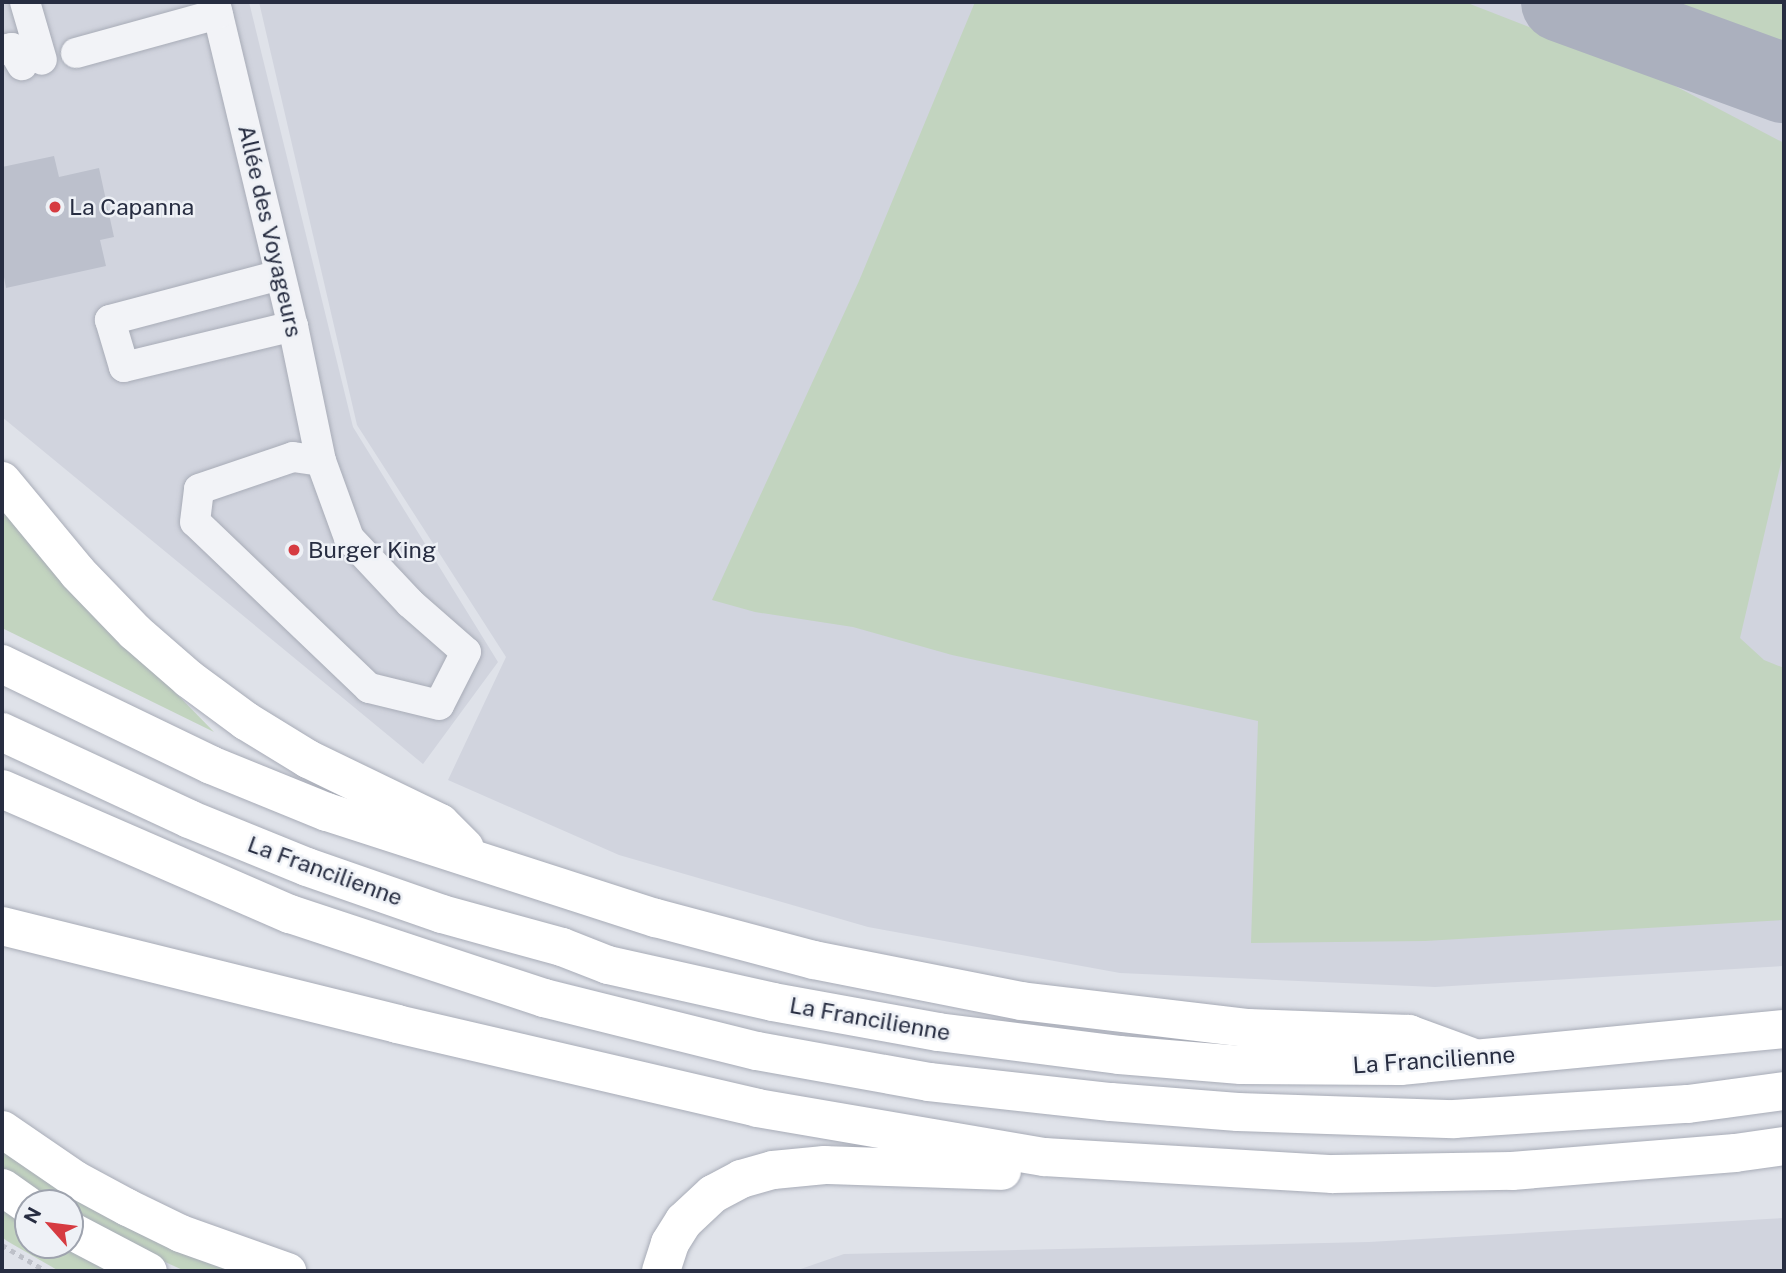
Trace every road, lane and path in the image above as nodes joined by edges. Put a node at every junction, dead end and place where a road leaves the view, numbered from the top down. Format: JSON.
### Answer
{"nodes":[{"id":1,"x":25,"y":2,"type":"edge"},
{"id":2,"x":217,"y":8,"type":"edge"},
{"id":3,"x":76,"y":53,"type":"dead end"},
{"id":4,"x":22,"y":59,"type":"edge"},
{"id":5,"x":280,"y":275,"type":"junction"},
{"id":6,"x":293,"y":326,"type":"junction"},
{"id":7,"x":321,"y":461,"type":"junction"},
{"id":8,"x":2,"y":481,"type":"edge"},
{"id":9,"x":2,"y":664,"type":"edge"},
{"id":10,"x":2,"y":732,"type":"edge"},
{"id":11,"x":2,"y":789,"type":"edge"},
{"id":12,"x":478,"y":862,"type":"junction"},
{"id":13,"x":2,"y":926,"type":"edge"},
{"id":14,"x":1784,"y":1029,"type":"edge"},
{"id":15,"x":1475,"y":1058,"type":"junction"},
{"id":16,"x":1784,"y":1091,"type":"edge"},
{"id":17,"x":2,"y":1129,"type":"edge"},
{"id":18,"x":1784,"y":1146,"type":"edge"},
{"id":19,"x":1044,"y":1157,"type":"junction"},
{"id":20,"x":84,"y":1237,"type":"edge"},
{"id":21,"x":2,"y":1245,"type":"edge"},
{"id":22,"x":46,"y":1271,"type":"edge"},
{"id":23,"x":148,"y":1271,"type":"edge"},
{"id":24,"x":287,"y":1271,"type":"edge"},
{"id":25,"x":661,"y":1271,"type":"edge"}],
"edges":[{"from":1,"to":4,"type":"street"},
{"from":2,"to":3,"type":"street"},
{"from":2,"to":5,"type":"street","name":"Allée des Voyageurs"},
{"from":5,"to":6,"type":"street","name":"Allée des Voyageurs"},
{"from":5,"to":6,"type":"street"},
{"from":6,"to":7,"type":"street","name":"Allée des Voyageurs"},
{"from":7,"to":7,"type":"street","name":"Allée des Voyageurs"},
{"from":8,"to":12,"type":"highway"},
{"from":9,"to":12,"type":"highway"},
{"from":10,"to":15,"type":"highway","name":"La Francilienne"},
{"from":11,"to":16,"type":"highway"},
{"from":12,"to":15,"type":"highway"},
{"from":13,"to":19,"type":"highway"},
{"from":14,"to":15,"type":"highway","name":"La Francilienne"},
{"from":17,"to":24,"type":"main road"},
{"from":18,"to":19,"type":"highway"},
{"from":19,"to":25,"type":"highway"},
{"from":20,"to":23,"type":"main road"},
{"from":21,"to":22,"type":"path"}]}
